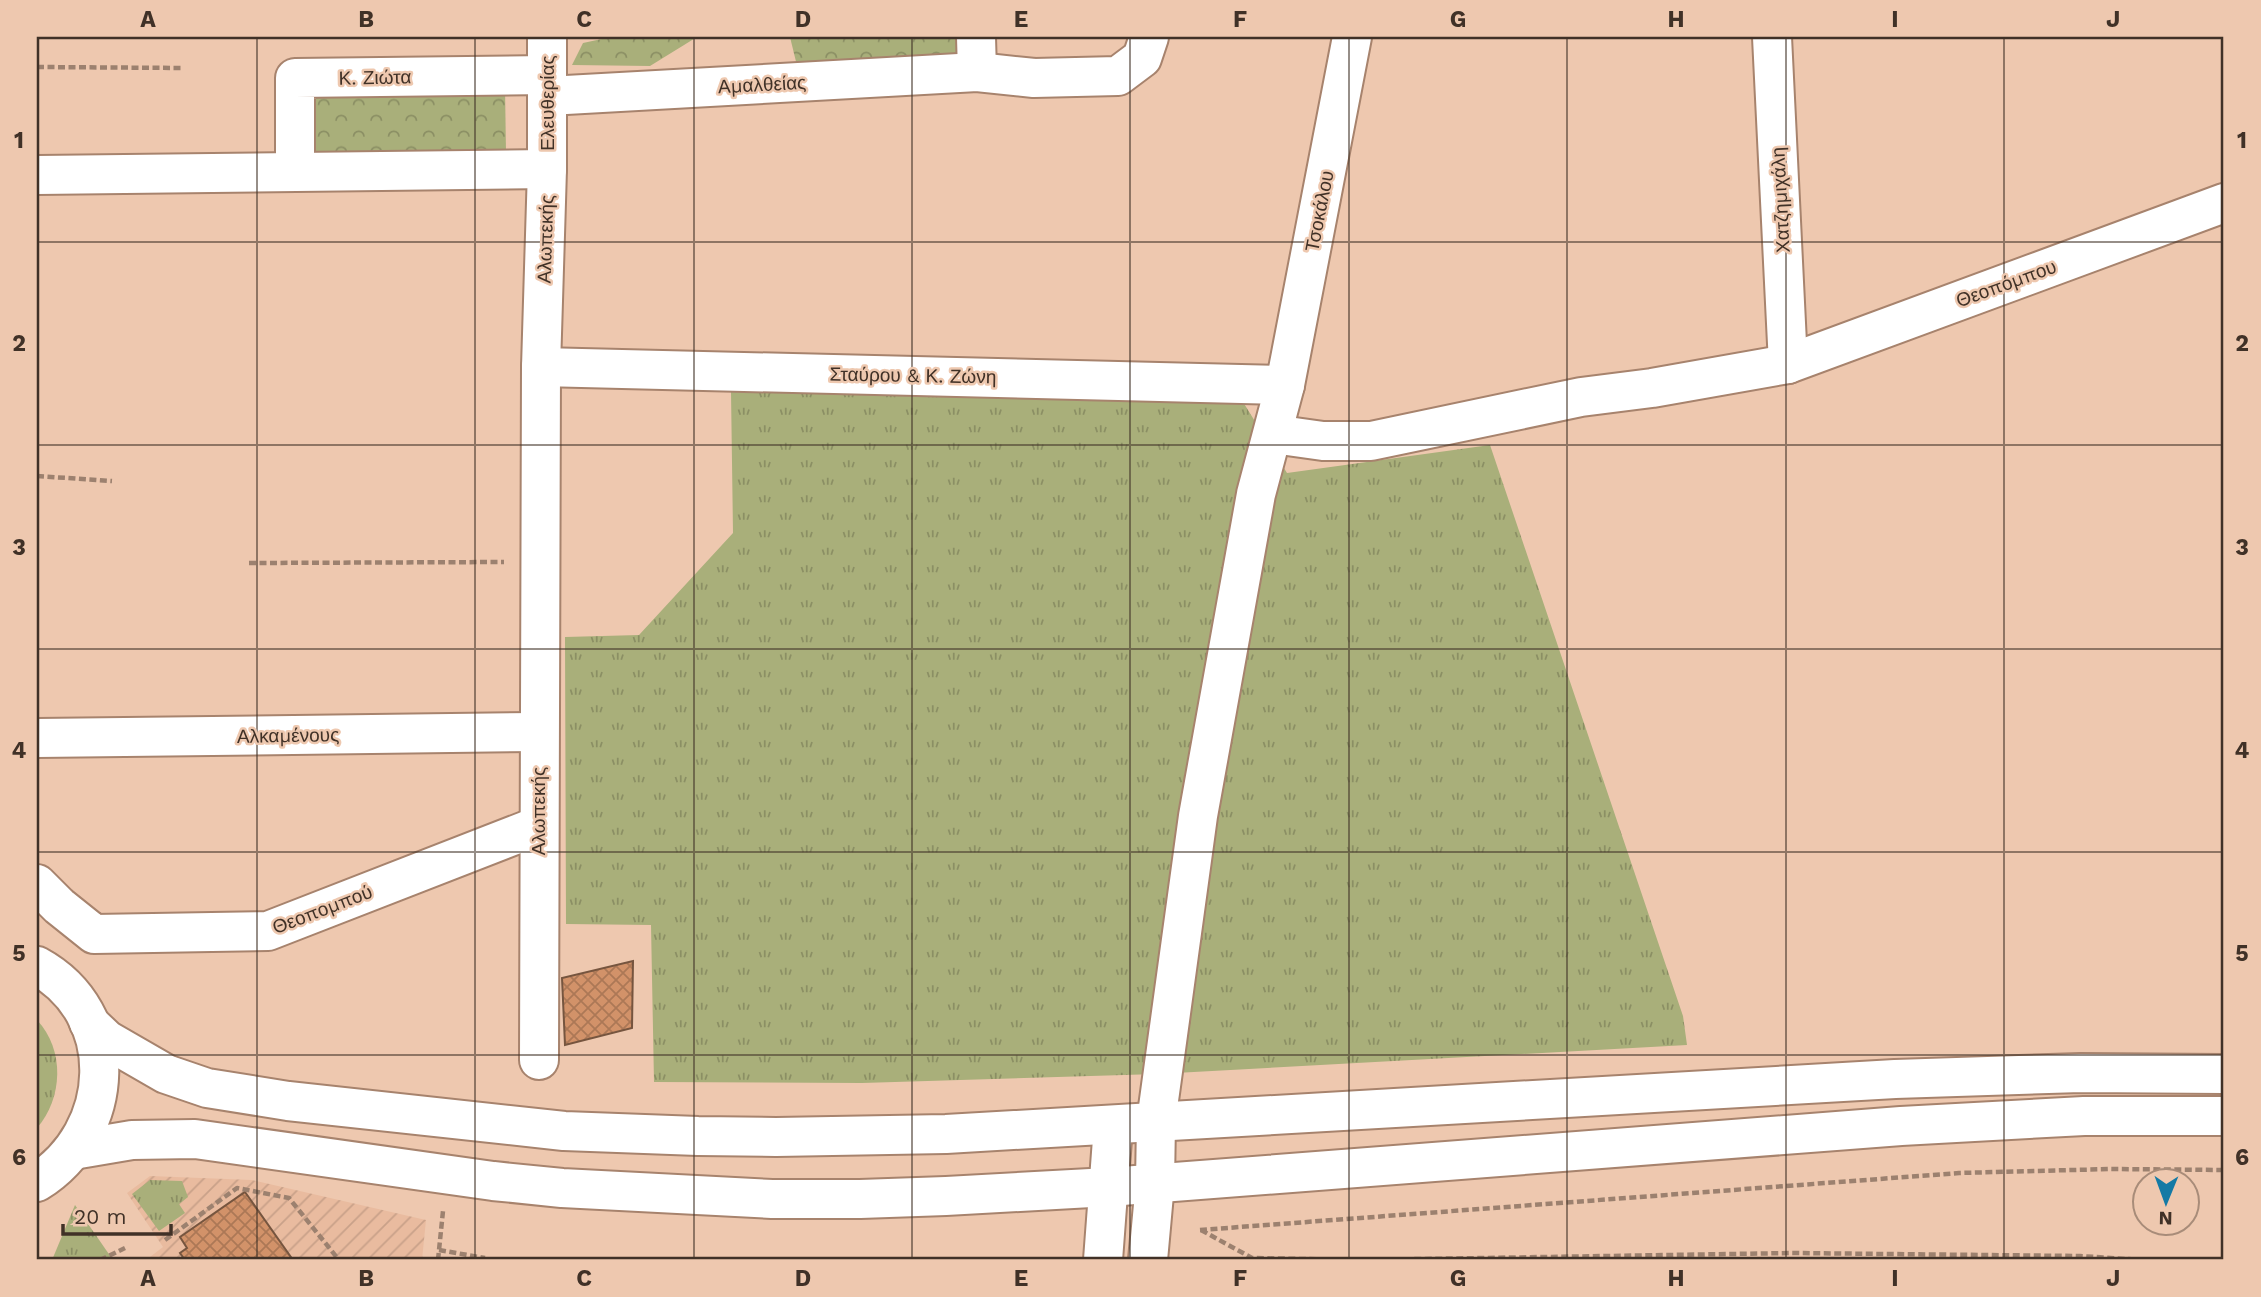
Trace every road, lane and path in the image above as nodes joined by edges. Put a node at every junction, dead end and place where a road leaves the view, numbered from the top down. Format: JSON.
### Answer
{"nodes":[{"id":1,"x":547,"y":37,"type":"edge"},
{"id":2,"x":1149,"y":37,"type":"edge"},
{"id":3,"x":1352,"y":37,"type":"edge"},
{"id":4,"x":1772,"y":37,"type":"edge"},
{"id":5,"x":976,"y":54,"type":"edge"},
{"id":6,"x":37,"y":66,"type":"edge"},
{"id":7,"x":183,"y":68,"type":"dead end"},
{"id":8,"x":547,"y":86,"type":"junction"},
{"id":9,"x":547,"y":169,"type":"junction"},
{"id":10,"x":295,"y":171,"type":"junction"},
{"id":11,"x":37,"y":174,"type":"edge"},
{"id":12,"x":2224,"y":203,"type":"edge"},
{"id":13,"x":1788,"y":364,"type":"junction"},
{"id":14,"x":541,"y":367,"type":"junction"},
{"id":15,"x":1285,"y":386,"type":"junction"},
{"id":16,"x":1273,"y":434,"type":"junction"},
{"id":17,"x":37,"y":476,"type":"edge"},
{"id":18,"x":112,"y":481,"type":"dead end"},
{"id":19,"x":540,"y":561,"type":"junction"},
{"id":20,"x":249,"y":563,"type":"dead end"},
{"id":21,"x":538,"y":732,"type":"junction"},
{"id":22,"x":37,"y":738,"type":"edge"},
{"id":23,"x":538,"y":826,"type":"junction"},
{"id":24,"x":37,"y":884,"type":"edge"},
{"id":25,"x":37,"y":966,"type":"edge"},
{"id":26,"x":89,"y":1023,"type":"junction"},
{"id":27,"x":539,"y":1060,"type":"dead end"},
{"id":28,"x":2224,"y":1074,"type":"edge"},
{"id":29,"x":2224,"y":1116,"type":"edge"},
{"id":30,"x":1156,"y":1122,"type":"junction"},
{"id":31,"x":1113,"y":1126,"type":"junction"},
{"id":32,"x":73,"y":1150,"type":"junction"},
{"id":33,"x":2224,"y":1170,"type":"edge"},
{"id":34,"x":1155,"y":1183,"type":"junction"},
{"id":35,"x":39,"y":1184,"type":"edge"},
{"id":36,"x":1109,"y":1187,"type":"junction"},
{"id":37,"x":444,"y":1203,"type":"dead end"},
{"id":38,"x":165,"y":1240,"type":"dead end"},
{"id":39,"x":125,"y":1248,"type":"dead end"},
{"id":40,"x":439,"y":1250,"type":"junction"},
{"id":41,"x":485,"y":1258,"type":"dead end"},
{"id":42,"x":100,"y":1260,"type":"edge"},
{"id":43,"x":339,"y":1260,"type":"edge"},
{"id":44,"x":438,"y":1260,"type":"edge"},
{"id":45,"x":1103,"y":1260,"type":"edge"},
{"id":46,"x":1148,"y":1260,"type":"edge"},
{"id":47,"x":2142,"y":1260,"type":"edge"}],
"edges":[{"from":1,"to":8,"type":"main road","name":"Ελευθερίας"},
{"from":2,"to":5,"type":"main road","name":"Αμαλθείας"},
{"from":3,"to":15,"type":"main road","name":"Τσοκάλου"},
{"from":4,"to":13,"type":"main road","name":"Χατζημιχάλη"},
{"from":5,"to":8,"type":"main road","name":"Αμαλθείας"},
{"from":6,"to":7,"type":"path"},
{"from":8,"to":9,"type":"main road","name":"Ελευθερίας"},
{"from":8,"to":10,"type":"main road","name":"Κ. Ζιώτα"},
{"from":9,"to":10,"type":"main road"},
{"from":9,"to":14,"type":"main road","name":"Αλωπεκής"},
{"from":10,"to":11,"type":"main road"},
{"from":12,"to":13,"type":"main road","name":"Θεοπόμπου"},
{"from":13,"to":16,"type":"main road","name":"Θεοπόμπου"},
{"from":14,"to":15,"type":"main road","name":"Σταύρου & Κ. Ζώνη"},
{"from":14,"to":19,"type":"main road","name":"Αλωπεκής"},
{"from":15,"to":16,"type":"main road","name":"Τσοκάλου"},
{"from":16,"to":30,"type":"main road","name":"Τσοκάλου"},
{"from":17,"to":18,"type":"path"},
{"from":19,"to":20,"type":"path"},
{"from":19,"to":21,"type":"main road","name":"Αλωπεκής"},
{"from":21,"to":22,"type":"main road","name":"Αλκαμένους"},
{"from":21,"to":23,"type":"main road","name":"Αλωπεκής"},
{"from":23,"to":24,"type":"main road","name":"Θεοπομπού"},
{"from":23,"to":27,"type":"main road","name":"Αλωπεκής"},
{"from":25,"to":26,"type":"main road"},
{"from":26,"to":31,"type":"main road"},
{"from":26,"to":32,"type":"main road"},
{"from":28,"to":30,"type":"main road"},
{"from":29,"to":34,"type":"main road"},
{"from":30,"to":31,"type":"main road"},
{"from":30,"to":34,"type":"main road","name":"Τσοκάλου"},
{"from":31,"to":36,"type":"main road"},
{"from":32,"to":35,"type":"main road"},
{"from":32,"to":36,"type":"main road"},
{"from":33,"to":47,"type":"path"},
{"from":34,"to":36,"type":"main road"},
{"from":34,"to":46,"type":"main road","name":"Τσοκάλου"},
{"from":36,"to":45,"type":"main road"},
{"from":37,"to":40,"type":"path"},
{"from":38,"to":43,"type":"path"},
{"from":39,"to":42,"type":"path"},
{"from":40,"to":41,"type":"path"},
{"from":40,"to":44,"type":"path"}]}
